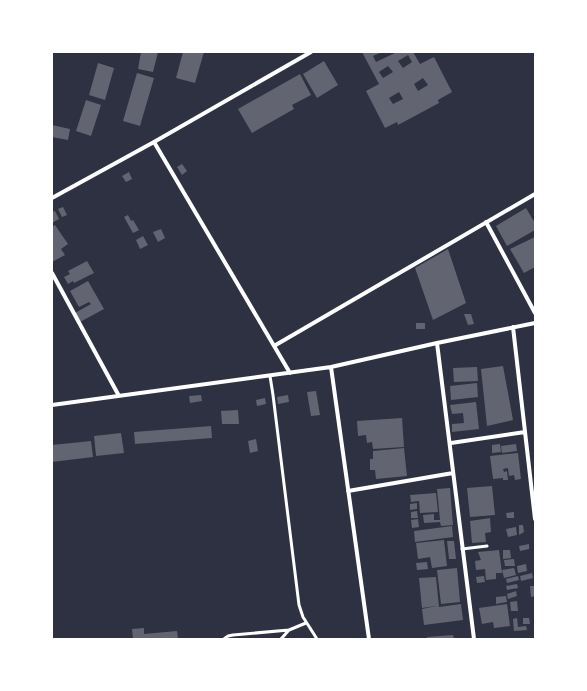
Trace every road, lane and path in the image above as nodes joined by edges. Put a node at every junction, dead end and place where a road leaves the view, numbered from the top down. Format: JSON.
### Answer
{"nodes":[{"id":1,"x":311,"y":52,"type":"edge"},
{"id":2,"x":154,"y":142,"type":"junction"},
{"id":3,"x":535,"y":194,"type":"edge"},
{"id":4,"x":52,"y":198,"type":"edge"},
{"id":5,"x":486,"y":222,"type":"junction"},
{"id":6,"x":52,"y":273,"type":"edge"},
{"id":7,"x":54,"y":280,"type":"edge"},
{"id":8,"x":535,"y":313,"type":"edge"},
{"id":9,"x":535,"y":323,"type":"edge"},
{"id":10,"x":513,"y":327,"type":"junction"},
{"id":11,"x":436,"y":343,"type":"junction"},
{"id":12,"x":274,"y":346,"type":"junction"},
{"id":13,"x":331,"y":367,"type":"junction"},
{"id":14,"x":290,"y":373,"type":"junction"},
{"id":15,"x":270,"y":376,"type":"junction"},
{"id":16,"x":119,"y":396,"type":"junction"},
{"id":17,"x":52,"y":405,"type":"edge"},
{"id":18,"x":525,"y":432,"type":"junction"},
{"id":19,"x":451,"y":443,"type":"junction"},
{"id":20,"x":454,"y":473,"type":"junction"},
{"id":21,"x":348,"y":491,"type":"junction"},
{"id":22,"x":535,"y":520,"type":"edge"},
{"id":23,"x":486,"y":546,"type":"dead end"},
{"id":24,"x":462,"y":549,"type":"junction"},
{"id":25,"x":306,"y":623,"type":"junction"},
{"id":26,"x":290,"y":630,"type":"junction"},
{"id":27,"x":224,"y":639,"type":"edge"},
{"id":28,"x":281,"y":639,"type":"edge"},
{"id":29,"x":317,"y":639,"type":"edge"},
{"id":30,"x":369,"y":639,"type":"edge"},
{"id":31,"x":474,"y":639,"type":"edge"}],
"edges":[{"from":1,"to":2,"type":"street"},
{"from":2,"to":4,"type":"street"},
{"from":2,"to":12,"type":"street"},
{"from":3,"to":5,"type":"street"},
{"from":5,"to":8,"type":"street"},
{"from":5,"to":12,"type":"street"},
{"from":6,"to":7,"type":"street"},
{"from":7,"to":16,"type":"street"},
{"from":9,"to":10,"type":"street"},
{"from":10,"to":11,"type":"street"},
{"from":10,"to":18,"type":"street"},
{"from":11,"to":13,"type":"street"},
{"from":11,"to":19,"type":"street"},
{"from":12,"to":14,"type":"street"},
{"from":13,"to":14,"type":"street"},
{"from":13,"to":21,"type":"street"},
{"from":14,"to":15,"type":"street"},
{"from":15,"to":16,"type":"street"},
{"from":15,"to":25,"type":"lane"},
{"from":16,"to":17,"type":"street"},
{"from":18,"to":19,"type":"street"},
{"from":18,"to":22,"type":"street"},
{"from":19,"to":20,"type":"street"},
{"from":20,"to":21,"type":"street"},
{"from":20,"to":24,"type":"street"},
{"from":21,"to":30,"type":"street"},
{"from":23,"to":24,"type":"lane"},
{"from":24,"to":31,"type":"street"},
{"from":25,"to":26,"type":"lane"},
{"from":25,"to":29,"type":"lane"},
{"from":26,"to":27,"type":"lane"},
{"from":26,"to":28,"type":"lane"}]}
